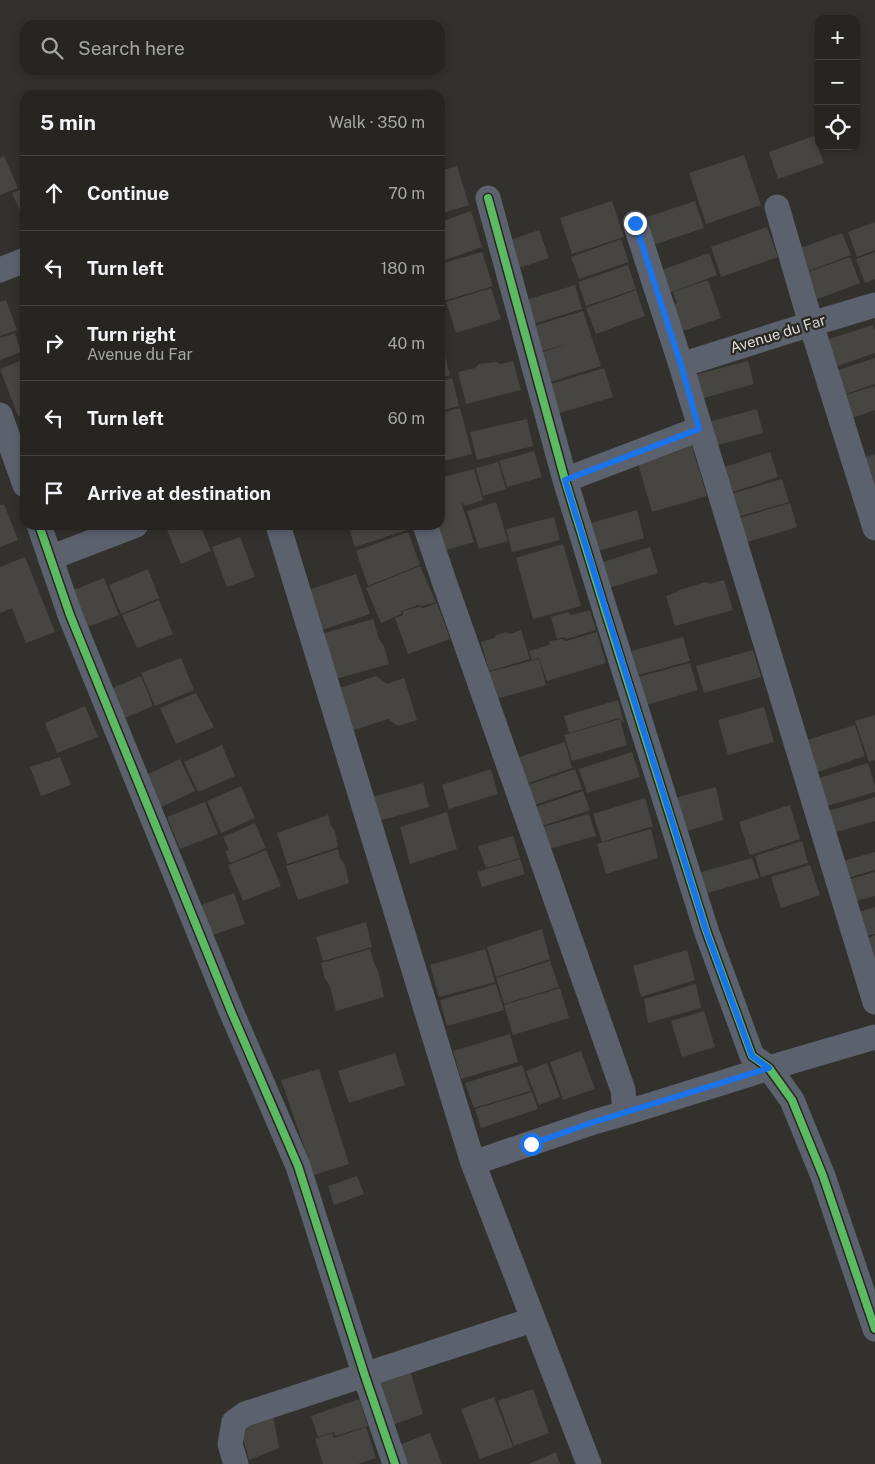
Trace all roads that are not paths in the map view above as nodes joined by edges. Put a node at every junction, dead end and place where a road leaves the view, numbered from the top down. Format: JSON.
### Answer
{"nodes":[{"id":1,"x":488,"y":198,"type":"dead end"},
{"id":2,"x":777,"y":207,"type":"dead end"},
{"id":3,"x":635,"y":223,"type":"dead end"},
{"id":4,"x":20,"y":262,"type":"edge"},
{"id":5,"x":0,"y":270,"type":"edge"},
{"id":6,"x":875,"y":305,"type":"edge"},
{"id":7,"x":811,"y":324,"type":"junction"},
{"id":8,"x":681,"y":365,"type":"junction"},
{"id":9,"x":0,"y":415,"type":"edge"},
{"id":10,"x":699,"y":429,"type":"junction"},
{"id":11,"x":20,"y":471,"type":"edge"},
{"id":12,"x":565,"y":480,"type":"junction"},
{"id":13,"x":875,"y":528,"type":"edge"},
{"id":14,"x":41,"y":530,"type":"edge"},
{"id":15,"x":123,"y":530,"type":"edge"},
{"id":16,"x":280,"y":530,"type":"edge"},
{"id":17,"x":427,"y":530,"type":"edge"},
{"id":18,"x":50,"y":558,"type":"junction"},
{"id":19,"x":875,"y":1002,"type":"edge"},
{"id":20,"x":875,"y":1037,"type":"edge"},
{"id":21,"x":769,"y":1068,"type":"junction"},
{"id":22,"x":624,"y":1113,"type":"junction"},
{"id":23,"x":473,"y":1163,"type":"junction"},
{"id":24,"x":532,"y":1320,"type":"junction"},
{"id":25,"x":875,"y":1330,"type":"edge"},
{"id":26,"x":365,"y":1376,"type":"junction"},
{"id":27,"x":236,"y":1464,"type":"edge"},
{"id":28,"x":395,"y":1464,"type":"edge"},
{"id":29,"x":589,"y":1464,"type":"edge"}],
"edges":[{"from":1,"to":12,"type":"street"},
{"from":2,"to":7,"type":"street"},
{"from":3,"to":8,"type":"street"},
{"from":4,"to":5,"type":"street"},
{"from":6,"to":7,"type":"street","name":"Avenue du Far"},
{"from":7,"to":8,"type":"street","name":"Avenue du Far"},
{"from":7,"to":13,"type":"street"},
{"from":8,"to":10,"type":"street"},
{"from":9,"to":11,"type":"street"},
{"from":10,"to":12,"type":"street"},
{"from":10,"to":19,"type":"street"},
{"from":12,"to":21,"type":"street"},
{"from":14,"to":18,"type":"street"},
{"from":15,"to":18,"type":"street"},
{"from":16,"to":23,"type":"street"},
{"from":17,"to":22,"type":"street"},
{"from":18,"to":26,"type":"street"},
{"from":20,"to":21,"type":"street"},
{"from":21,"to":22,"type":"street"},
{"from":21,"to":25,"type":"street"},
{"from":22,"to":23,"type":"street"},
{"from":23,"to":24,"type":"street"},
{"from":24,"to":26,"type":"street"},
{"from":24,"to":29,"type":"street"},
{"from":26,"to":27,"type":"street"},
{"from":26,"to":28,"type":"street"}]}
